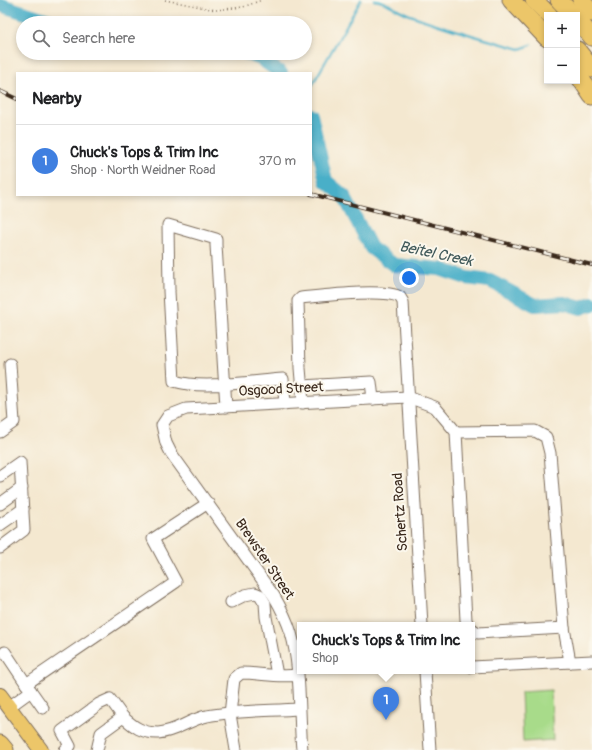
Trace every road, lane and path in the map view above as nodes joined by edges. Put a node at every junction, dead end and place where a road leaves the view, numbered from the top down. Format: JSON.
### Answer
{"nodes":[{"id":1,"x":165,"y":0,"type":"edge"},
{"id":2,"x":262,"y":0,"type":"edge"},
{"id":3,"x":511,"y":0,"type":"edge"},
{"id":4,"x":534,"y":0,"type":"edge"},
{"id":5,"x":559,"y":0,"type":"edge"},
{"id":6,"x":583,"y":8,"type":"edge"},
{"id":7,"x":546,"y":12,"type":"edge"},
{"id":8,"x":544,"y":35,"type":"edge"},
{"id":9,"x":592,"y":37,"type":"edge"},
{"id":10,"x":580,"y":54,"type":"edge"},
{"id":11,"x":592,"y":69,"type":"edge"},
{"id":12,"x":580,"y":78,"type":"edge"},
{"id":13,"x":592,"y":96,"type":"edge"},
{"id":14,"x":10,"y":364,"type":"dead end"},
{"id":15,"x":224,"y":383,"type":"junction"},
{"id":16,"x":302,"y":386,"type":"junction"},
{"id":17,"x":408,"y":398,"type":"junction"},
{"id":18,"x":373,"y":399,"type":"junction"},
{"id":19,"x":304,"y":403,"type":"junction"},
{"id":20,"x":285,"y":404,"type":"junction"},
{"id":21,"x":226,"y":407,"type":"junction"},
{"id":22,"x":162,"y":425,"type":"joint"},
{"id":23,"x":0,"y":432,"type":"edge"},
{"id":24,"x":456,"y":432,"type":"junction"},
{"id":25,"x":0,"y":476,"type":"edge"},
{"id":26,"x":22,"y":488,"type":"junction"},
{"id":27,"x":208,"y":503,"type":"junction"},
{"id":28,"x":0,"y":504,"type":"edge"},
{"id":29,"x":23,"y":509,"type":"junction"},
{"id":30,"x":0,"y":526,"type":"edge"},
{"id":31,"x":0,"y":548,"type":"edge"},
{"id":32,"x":270,"y":599,"type":"junction"},
{"id":33,"x":231,"y":602,"type":"dead end"},
{"id":34,"x":422,"y":622,"type":"edge"},
{"id":35,"x":467,"y":622,"type":"edge"},
{"id":36,"x":564,"y":628,"type":"junction"},
{"id":37,"x":475,"y":631,"type":"edge"},
{"id":38,"x":5,"y":652,"type":"dead end"},
{"id":39,"x":592,"y":661,"type":"edge"},
{"id":40,"x":570,"y":662,"type":"junction"},
{"id":41,"x":475,"y":667,"type":"edge"},
{"id":42,"x":425,"y":674,"type":"edge"},
{"id":43,"x":277,"y":675,"type":"junction"},
{"id":44,"x":297,"y":675,"type":"junction"},
{"id":45,"x":29,"y":688,"type":"junction"},
{"id":46,"x":0,"y":695,"type":"edge"},
{"id":47,"x":9,"y":707,"type":"junction"},
{"id":48,"x":43,"y":708,"type":"dead end"},
{"id":49,"x":299,"y":709,"type":"junction"},
{"id":50,"x":230,"y":714,"type":"junction"},
{"id":51,"x":123,"y":716,"type":"junction"},
{"id":52,"x":0,"y":744,"type":"edge"},
{"id":53,"x":70,"y":749,"type":"edge"},
{"id":54,"x":5,"y":750,"type":"edge"},
{"id":55,"x":41,"y":750,"type":"edge"},
{"id":56,"x":97,"y":750,"type":"edge"},
{"id":57,"x":236,"y":750,"type":"edge"},
{"id":58,"x":302,"y":750,"type":"edge"},
{"id":59,"x":430,"y":750,"type":"edge"}],
"edges":[{"from":1,"to":2,"type":"path"},
{"from":3,"to":8,"type":"highway"},
{"from":4,"to":7,"type":"highway"},
{"from":5,"to":6,"type":"highway"},
{"from":6,"to":9,"type":"highway"},
{"from":10,"to":11,"type":"highway"},
{"from":12,"to":13,"type":"highway"},
{"from":14,"to":23,"type":"street"},
{"from":15,"to":15,"type":"street"},
{"from":15,"to":20,"type":"street"},
{"from":15,"to":21,"type":"street"},
{"from":16,"to":17,"type":"street","name":"Schertz Road"},
{"from":16,"to":18,"type":"street"},
{"from":16,"to":19,"type":"street","name":"Schertz Road"},
{"from":17,"to":18,"type":"street","name":"Osgood Street"},
{"from":17,"to":24,"type":"street"},
{"from":17,"to":34,"type":"street","name":"Schertz Road"},
{"from":18,"to":19,"type":"street","name":"Osgood Street"},
{"from":19,"to":20,"type":"street","name":"Osgood Street"},
{"from":20,"to":21,"type":"street","name":"Osgood Street"},
{"from":21,"to":22,"type":"street","name":"Osgood Street"},
{"from":22,"to":27,"type":"street","name":"Brewster Street"},
{"from":24,"to":35,"type":"street"},
{"from":24,"to":36,"type":"street"},
{"from":25,"to":26,"type":"street"},
{"from":26,"to":28,"type":"street"},
{"from":26,"to":29,"type":"street"},
{"from":27,"to":32,"type":"street","name":"Brewster Street"},
{"from":27,"to":45,"type":"street"},
{"from":29,"to":30,"type":"street"},
{"from":29,"to":31,"type":"street"},
{"from":32,"to":33,"type":"street"},
{"from":32,"to":43,"type":"street"},
{"from":32,"to":44,"type":"street","name":"Brewster Street"},
{"from":36,"to":37,"type":"street"},
{"from":36,"to":40,"type":"street"},
{"from":38,"to":45,"type":"street"},
{"from":39,"to":40,"type":"street"},
{"from":40,"to":41,"type":"street"},
{"from":42,"to":59,"type":"street"},
{"from":43,"to":44,"type":"street"},
{"from":43,"to":50,"type":"street"},
{"from":44,"to":49,"type":"street","name":"Brewster Street"},
{"from":45,"to":47,"type":"street"},
{"from":45,"to":48,"type":"street"},
{"from":46,"to":47,"type":"main road"},
{"from":47,"to":55,"type":"main road"},
{"from":49,"to":50,"type":"street"},
{"from":49,"to":58,"type":"street","name":"Brewster Street"},
{"from":50,"to":51,"type":"street"},
{"from":50,"to":57,"type":"street"},
{"from":51,"to":53,"type":"street"},
{"from":51,"to":56,"type":"street"},
{"from":52,"to":54,"type":"highway"}]}
